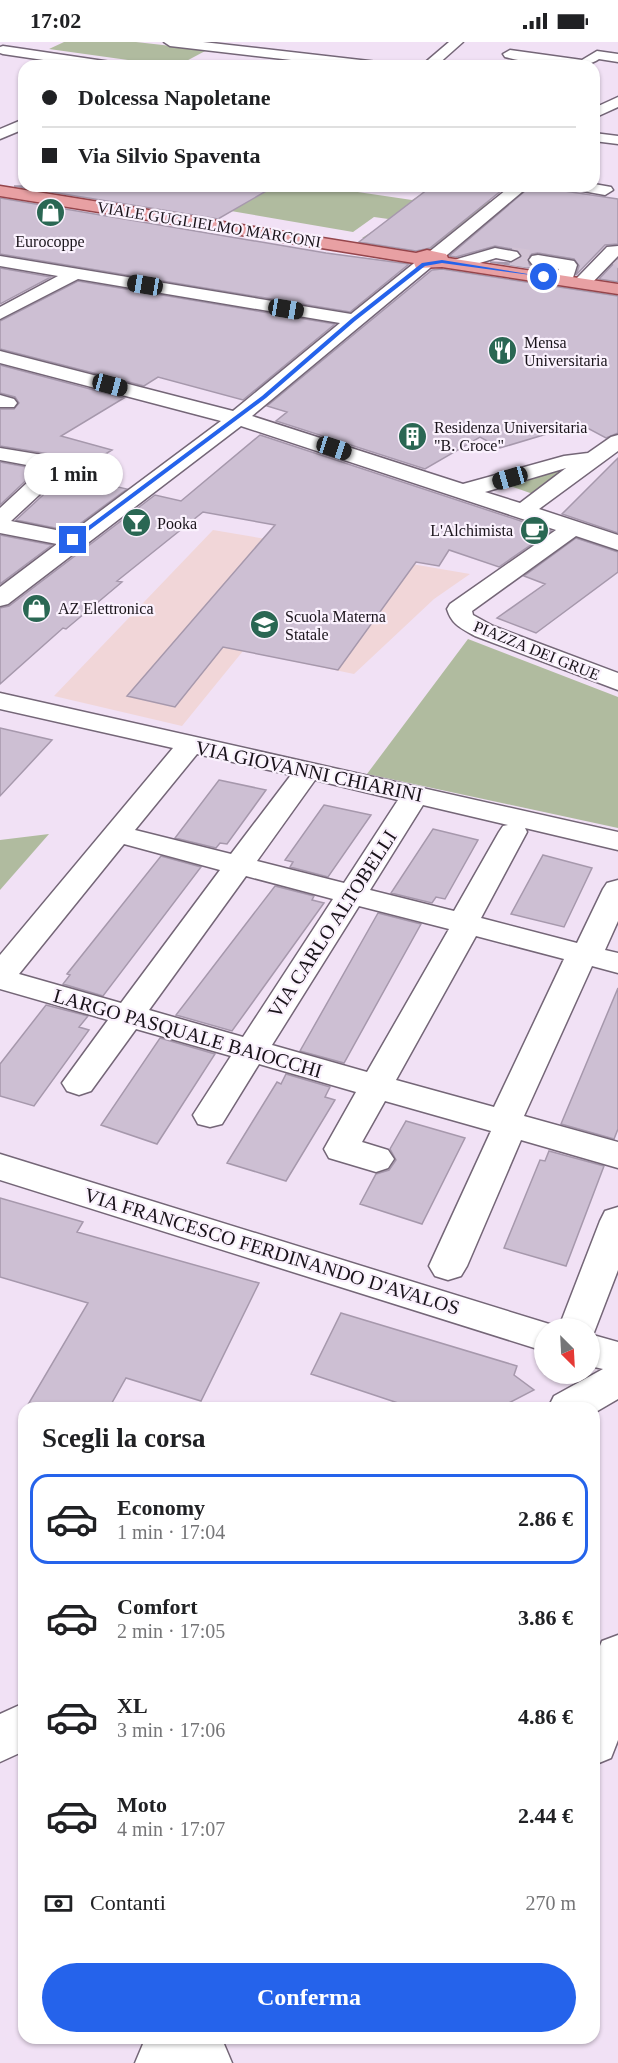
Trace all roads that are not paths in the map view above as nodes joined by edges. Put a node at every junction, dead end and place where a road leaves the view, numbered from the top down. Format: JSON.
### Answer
{"nodes":[{"id":1,"x":44,"y":42,"type":"edge"},
{"id":2,"x":170,"y":42,"type":"edge"},
{"id":3,"x":457,"y":42,"type":"edge"},
{"id":4,"x":20,"y":47,"type":"edge"},
{"id":5,"x":220,"y":48,"type":"junction"},
{"id":6,"x":2,"y":50,"type":"edge"},
{"id":7,"x":510,"y":54,"type":"dead end"},
{"id":8,"x":618,"y":58,"type":"edge"},
{"id":9,"x":199,"y":59,"type":"dead end"},
{"id":10,"x":78,"y":60,"type":"edge"},
{"id":11,"x":333,"y":60,"type":"edge"},
{"id":12,"x":435,"y":60,"type":"edge"},
{"id":13,"x":554,"y":60,"type":"edge"},
{"id":14,"x":590,"y":60,"type":"edge"},
{"id":15,"x":615,"y":95,"type":"edge"},
{"id":16,"x":600,"y":109,"type":"edge"},
{"id":17,"x":0,"y":116,"type":"edge"},
{"id":18,"x":18,"y":120,"type":"edge"},
{"id":19,"x":18,"y":124,"type":"edge"},
{"id":20,"x":0,"y":135,"type":"edge"},
{"id":21,"x":600,"y":137,"type":"edge"},
{"id":22,"x":618,"y":140,"type":"edge"},
{"id":23,"x":600,"y":189,"type":"edge"},
{"id":24,"x":605,"y":190,"type":"dead end"},
{"id":25,"x":0,"y":191,"type":"edge"},
{"id":26,"x":514,"y":192,"type":"edge"},
{"id":27,"x":511,"y":256,"type":"tunnel mouth"},
{"id":28,"x":616,"y":258,"type":"edge"},
{"id":29,"x":429,"y":260,"type":"junction"},
{"id":30,"x":538,"y":260,"type":"tunnel mouth"},
{"id":31,"x":0,"y":261,"type":"edge"},
{"id":32,"x":460,"y":264,"type":"junction"},
{"id":33,"x":75,"y":274,"type":"junction"},
{"id":34,"x":580,"y":283,"type":"junction"},
{"id":35,"x":618,"y":288,"type":"edge"},
{"id":36,"x":0,"y":314,"type":"edge"},
{"id":37,"x":353,"y":320,"type":"junction"},
{"id":38,"x":0,"y":357,"type":"edge"},
{"id":39,"x":236,"y":418,"type":"junction"},
{"id":40,"x":607,"y":450,"type":"edge"},
{"id":41,"x":0,"y":454,"type":"edge"},
{"id":42,"x":463,"y":491,"type":"junction"},
{"id":43,"x":523,"y":511,"type":"junction"},
{"id":44,"x":0,"y":520,"type":"edge"},
{"id":45,"x":0,"y":526,"type":"edge"},
{"id":46,"x":573,"y":528,"type":"junction"},
{"id":47,"x":73,"y":540,"type":"junction"},
{"id":48,"x":618,"y":543,"type":"edge"},
{"id":49,"x":0,"y":598,"type":"edge"},
{"id":50,"x":618,"y":682,"type":"edge"},
{"id":51,"x":5,"y":708,"type":"edge"},
{"id":52,"x":190,"y":745,"type":"junction"},
{"id":53,"x":309,"y":769,"type":"junction"},
{"id":54,"x":416,"y":794,"type":"junction"},
{"id":55,"x":513,"y":832,"type":"dead end"},
{"id":56,"x":117,"y":834,"type":"junction"},
{"id":57,"x":618,"y":840,"type":"edge"},
{"id":58,"x":238,"y":866,"type":"junction"},
{"id":59,"x":618,"y":889,"type":"edge"},
{"id":60,"x":351,"y":895,"type":"junction"},
{"id":61,"x":465,"y":924,"type":"junction"},
{"id":62,"x":585,"y":955,"type":"junction"},
{"id":63,"x":618,"y":963,"type":"edge"},
{"id":64,"x":0,"y":978,"type":"edge"},
{"id":65,"x":128,"y":1016,"type":"junction"},
{"id":66,"x":251,"y":1051,"type":"junction"},
{"id":67,"x":79,"y":1083,"type":"dead end"},
{"id":68,"x":376,"y":1086,"type":"junction"},
{"id":69,"x":210,"y":1115,"type":"dead end"},
{"id":70,"x":508,"y":1123,"type":"junction"},
{"id":71,"x":618,"y":1155,"type":"edge"},
{"id":72,"x":376,"y":1159,"type":"dead end"},
{"id":73,"x":0,"y":1167,"type":"edge"},
{"id":74,"x":618,"y":1221,"type":"edge"},
{"id":75,"x":447,"y":1266,"type":"dead end"},
{"id":76,"x":581,"y":1318,"type":"edge"},
{"id":77,"x":534,"y":1333,"type":"edge"},
{"id":78,"x":600,"y":1353,"type":"edge"},
{"id":79,"x":618,"y":1358,"type":"edge"},
{"id":80,"x":618,"y":1380,"type":"edge"},
{"id":81,"x":579,"y":1402,"type":"edge"},
{"id":82,"x":618,"y":1656,"type":"edge"},
{"id":83,"x":600,"y":1720,"type":"edge"},
{"id":84,"x":18,"y":1728,"type":"edge"},
{"id":85,"x":0,"y":1739,"type":"edge"},
{"id":86,"x":162,"y":2063,"type":"edge"},
{"id":87,"x":205,"y":2063,"type":"edge"}],
"edges":[{"from":1,"to":4,"type":"street"},
{"from":2,"to":5,"type":"street"},
{"from":3,"to":12,"type":"street"},
{"from":4,"to":6,"type":"street"},
{"from":4,"to":10,"type":"street"},
{"from":5,"to":9,"type":"street"},
{"from":5,"to":11,"type":"street"},
{"from":7,"to":13,"type":"street"},
{"from":8,"to":14,"type":"street"},
{"from":15,"to":16,"type":"street"},
{"from":17,"to":18,"type":"street"},
{"from":19,"to":20,"type":"street"},
{"from":21,"to":22,"type":"street"},
{"from":23,"to":24,"type":"street"},
{"from":25,"to":29,"type":"main road","name":"VIALE GUGLIELMO MARCONI"},
{"from":26,"to":29,"type":"street"},
{"from":27,"to":32,"type":"street"},
{"from":28,"to":34,"type":"street"},
{"from":29,"to":32,"type":"main road","name":"VIALE GUGLIELMO MARCONI"},
{"from":29,"to":37,"type":"street"},
{"from":30,"to":34,"type":"street"},
{"from":31,"to":33,"type":"street"},
{"from":32,"to":34,"type":"main road","name":"VIALE GUGLIELMO MARCONI"},
{"from":33,"to":36,"type":"street"},
{"from":33,"to":37,"type":"street"},
{"from":34,"to":35,"type":"main road","name":"VIALE GUGLIELMO MARCONI"},
{"from":37,"to":39,"type":"street"},
{"from":38,"to":39,"type":"street"},
{"from":39,"to":42,"type":"street"},
{"from":39,"to":47,"type":"street"},
{"from":40,"to":42,"type":"street"},
{"from":40,"to":43,"type":"street"},
{"from":41,"to":44,"type":"street"},
{"from":42,"to":43,"type":"street"},
{"from":43,"to":46,"type":"street"},
{"from":45,"to":47,"type":"street"},
{"from":46,"to":48,"type":"street"},
{"from":46,"to":50,"type":"street","name":"PIAZZA DEI GRUE"},
{"from":47,"to":49,"type":"street"},
{"from":51,"to":52,"type":"street","name":"VIA GIOVANNI CHIARINI"},
{"from":52,"to":53,"type":"street","name":"VIA GIOVANNI CHIARINI"},
{"from":52,"to":56,"type":"street"},
{"from":53,"to":54,"type":"street","name":"VIA GIOVANNI CHIARINI"},
{"from":53,"to":58,"type":"street"},
{"from":54,"to":57,"type":"street","name":"VIA GIOVANNI CHIARINI"},
{"from":54,"to":60,"type":"street","name":"VIA CARLO ALTOBELLI"},
{"from":55,"to":61,"type":"street"},
{"from":56,"to":58,"type":"street"},
{"from":56,"to":64,"type":"street"},
{"from":58,"to":60,"type":"street"},
{"from":58,"to":65,"type":"street"},
{"from":59,"to":62,"type":"street"},
{"from":60,"to":61,"type":"street"},
{"from":60,"to":66,"type":"street","name":"VIA CARLO ALTOBELLI"},
{"from":61,"to":62,"type":"street"},
{"from":61,"to":68,"type":"street"},
{"from":62,"to":63,"type":"street"},
{"from":62,"to":70,"type":"street"},
{"from":64,"to":65,"type":"street","name":"LARGO PASQUALE BAIOCCHI"},
{"from":65,"to":66,"type":"street","name":"LARGO PASQUALE BAIOCCHI"},
{"from":65,"to":67,"type":"street"},
{"from":66,"to":68,"type":"street","name":"LARGO PASQUALE BAIOCCHI"},
{"from":66,"to":69,"type":"street","name":"VIA CARLO ALTOBELLI"},
{"from":68,"to":70,"type":"street","name":"LARGO PASQUALE BAIOCCHI"},
{"from":68,"to":72,"type":"street"},
{"from":70,"to":71,"type":"street","name":"LARGO PASQUALE BAIOCCHI"},
{"from":70,"to":75,"type":"street"},
{"from":73,"to":77,"type":"street","name":"VIA FRANCESCO FERDINANDO D'AVALOS"},
{"from":74,"to":76,"type":"street"},
{"from":78,"to":79,"type":"street"},
{"from":80,"to":81,"type":"street"},
{"from":82,"to":83,"type":"street"},
{"from":84,"to":85,"type":"street"},
{"from":86,"to":87,"type":"street"}]}
